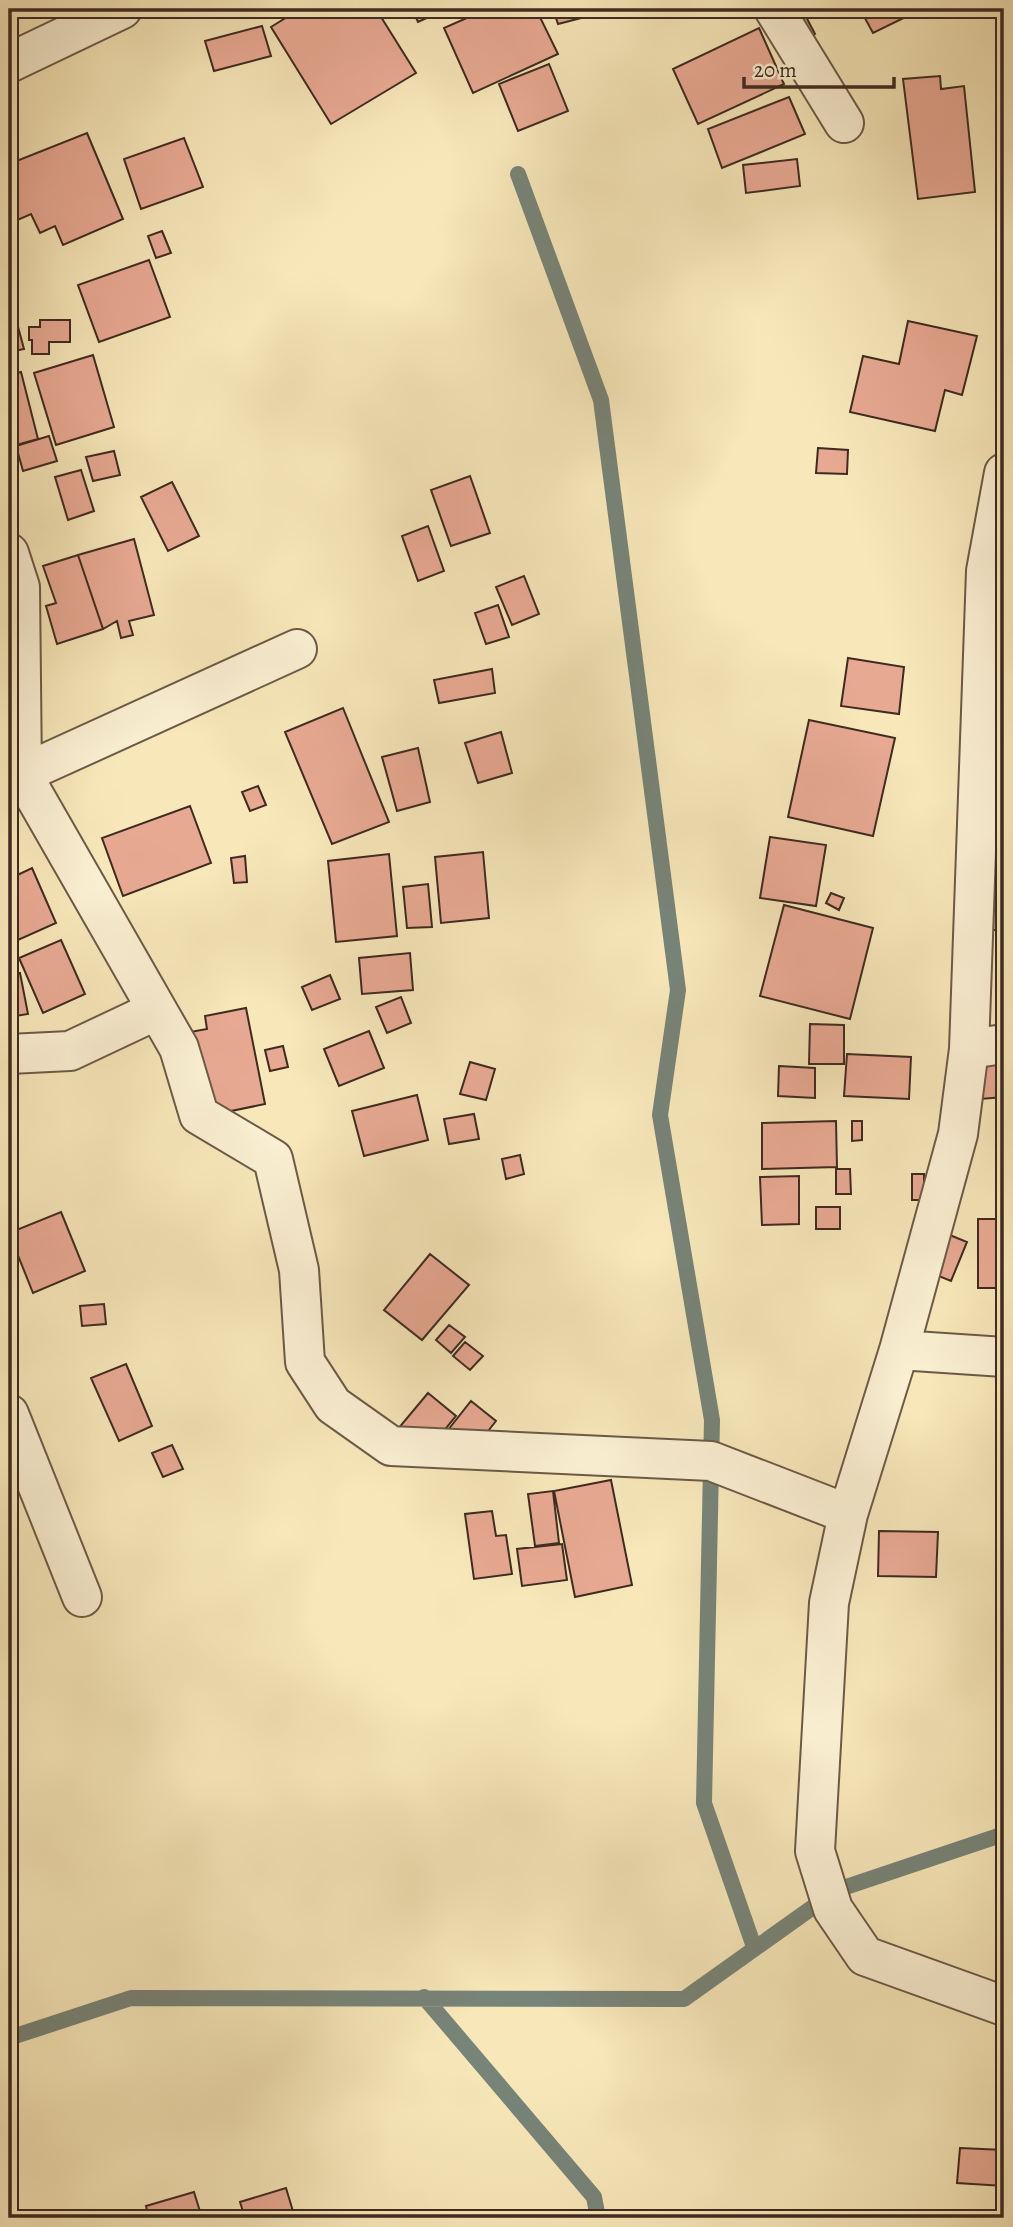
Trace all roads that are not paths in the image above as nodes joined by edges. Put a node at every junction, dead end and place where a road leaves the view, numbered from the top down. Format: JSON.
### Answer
{"nodes":[{"id":1,"x":122,"y":9,"type":"edge"},
{"id":2,"x":774,"y":9,"type":"edge"},
{"id":3,"x":9,"y":63,"type":"edge"},
{"id":4,"x":844,"y":123,"type":"dead end"},
{"id":5,"x":1004,"y":473,"type":"edge"},
{"id":6,"x":9,"y":552,"type":"edge"},
{"id":7,"x":297,"y":649,"type":"dead end"},
{"id":8,"x":15,"y":776,"type":"edge"},
{"id":9,"x":157,"y":1010,"type":"junction"},
{"id":10,"x":987,"y":1046,"type":"edge"},
{"id":11,"x":9,"y":1054,"type":"edge"},
{"id":12,"x":898,"y":1350,"type":"junction"},
{"id":13,"x":1004,"y":1357,"type":"edge"},
{"id":14,"x":9,"y":1415,"type":"edge"},
{"id":15,"x":848,"y":1514,"type":"junction"},
{"id":16,"x":82,"y":1597,"type":"dead end"},
{"id":17,"x":1004,"y":2006,"type":"edge"}],
"edges":[{"from":1,"to":3,"type":"street"},
{"from":2,"to":4,"type":"street"},
{"from":5,"to":10,"type":"street"},
{"from":6,"to":8,"type":"street"},
{"from":7,"to":8,"type":"street"},
{"from":8,"to":9,"type":"street"},
{"from":9,"to":11,"type":"street"},
{"from":9,"to":15,"type":"street"},
{"from":10,"to":12,"type":"street"},
{"from":12,"to":13,"type":"street"},
{"from":12,"to":15,"type":"street"},
{"from":14,"to":16,"type":"street"},
{"from":15,"to":17,"type":"street"}]}
